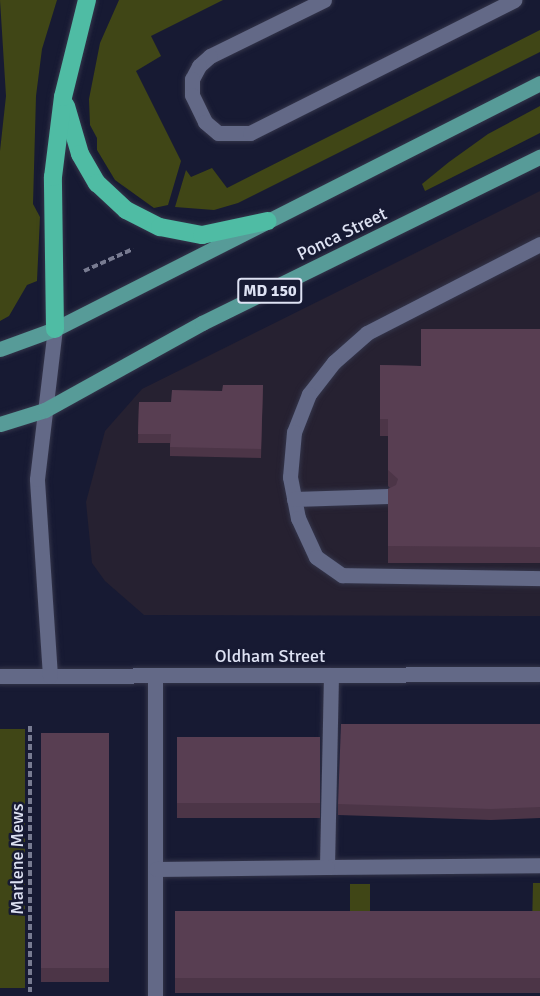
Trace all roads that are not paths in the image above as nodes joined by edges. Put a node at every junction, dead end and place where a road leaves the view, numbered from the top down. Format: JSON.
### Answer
{"nodes":[{"id":1,"x":87,"y":0,"type":"edge"},
{"id":2,"x":324,"y":0,"type":"edge"},
{"id":3,"x":514,"y":0,"type":"edge"},
{"id":4,"x":540,"y":83,"type":"edge"},
{"id":5,"x":63,"y":97,"type":"junction"},
{"id":6,"x":540,"y":157,"type":"edge"},
{"id":7,"x":268,"y":221,"type":"junction"},
{"id":8,"x":540,"y":244,"type":"edge"},
{"id":9,"x":55,"y":329,"type":"junction"},
{"id":10,"x":0,"y":349,"type":"edge"},
{"id":11,"x":45,"y":410,"type":"junction"},
{"id":12,"x":0,"y":424,"type":"edge"},
{"id":13,"x":388,"y":496,"type":"edge"},
{"id":14,"x":294,"y":499,"type":"junction"},
{"id":15,"x":540,"y":578,"type":"edge"},
{"id":16,"x":540,"y":674,"type":"edge"},
{"id":17,"x":155,"y":675,"type":"junction"},
{"id":18,"x":331,"y":675,"type":"junction"},
{"id":19,"x":0,"y":676,"type":"edge"},
{"id":20,"x":50,"y":676,"type":"junction"},
{"id":21,"x":540,"y":865,"type":"edge"},
{"id":22,"x":327,"y":867,"type":"junction"},
{"id":23,"x":156,"y":869,"type":"junction"},
{"id":24,"x":155,"y":996,"type":"edge"}],
"edges":[{"from":1,"to":5,"type":"highway"},
{"from":2,"to":3,"type":"street"},
{"from":4,"to":7,"type":"main road"},
{"from":5,"to":7,"type":"highway"},
{"from":5,"to":9,"type":"highway"},
{"from":6,"to":11,"type":"main road","name":"Ponca Street","number":"MD 150"},
{"from":7,"to":9,"type":"main road"},
{"from":8,"to":14,"type":"street"},
{"from":9,"to":10,"type":"main road"},
{"from":9,"to":11,"type":"street"},
{"from":11,"to":12,"type":"main road","name":"Ponca Street","number":"MD 150"},
{"from":11,"to":20,"type":"street"},
{"from":13,"to":14,"type":"street"},
{"from":14,"to":15,"type":"street"},
{"from":16,"to":18,"type":"street","name":"Oldham Street"},
{"from":17,"to":18,"type":"street","name":"Oldham Street"},
{"from":17,"to":20,"type":"street","name":"Oldham Street"},
{"from":17,"to":23,"type":"street"},
{"from":18,"to":22,"type":"street"},
{"from":19,"to":20,"type":"street","name":"Oldham Street"},
{"from":21,"to":22,"type":"street"},
{"from":22,"to":23,"type":"street"},
{"from":23,"to":24,"type":"street"}]}
